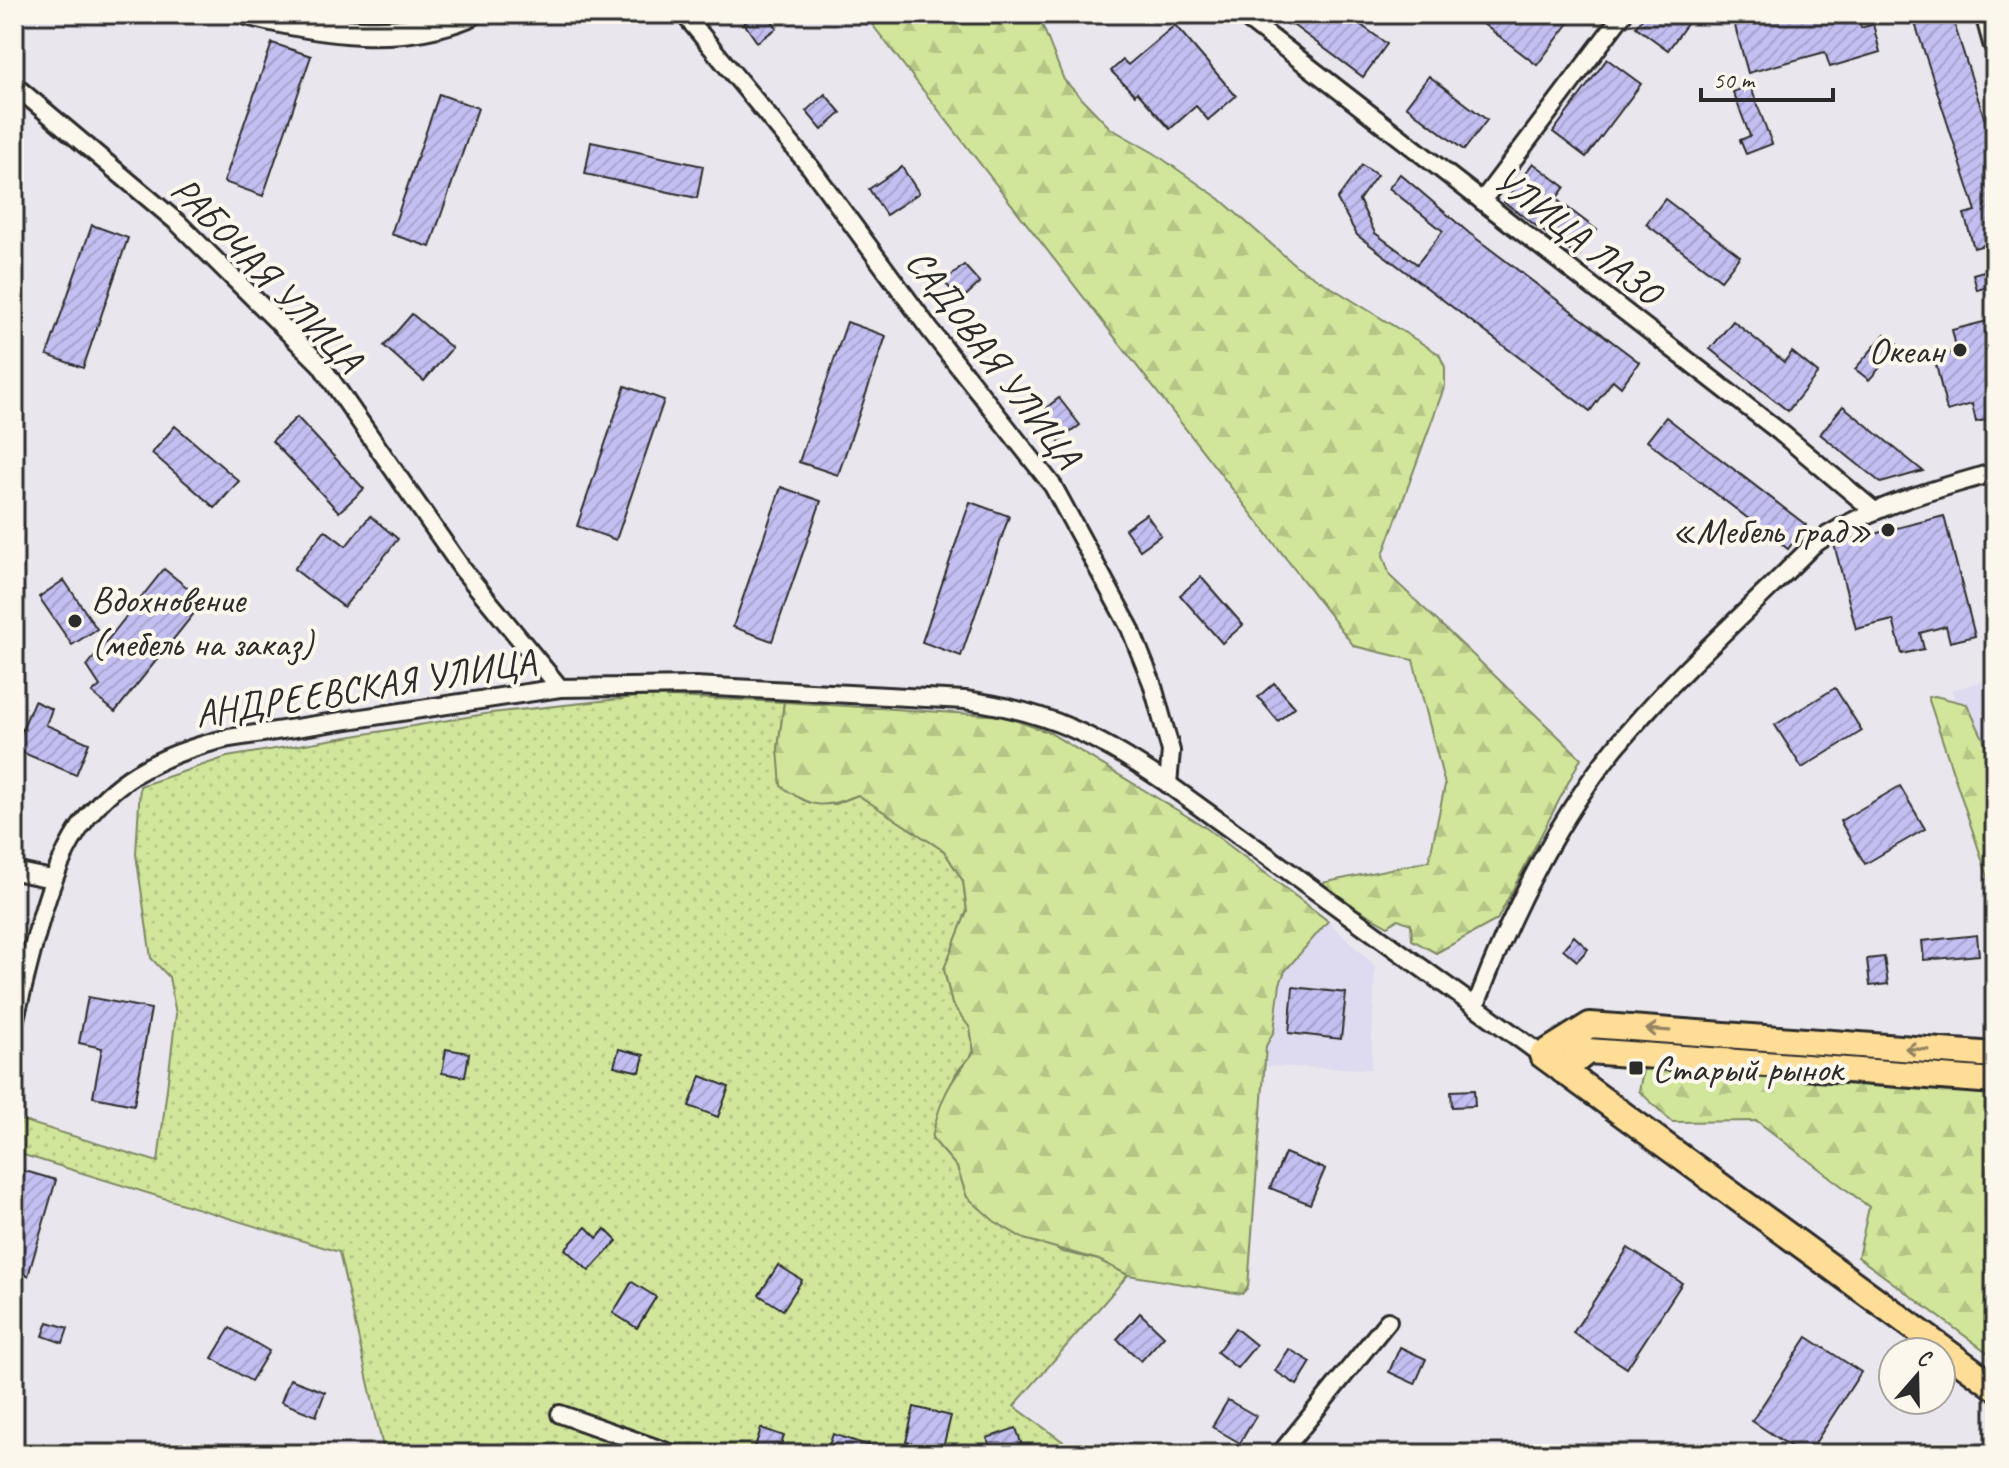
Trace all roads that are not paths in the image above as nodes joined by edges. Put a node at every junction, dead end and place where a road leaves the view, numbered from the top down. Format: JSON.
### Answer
{"nodes":[{"id":1,"x":250,"y":14,"type":"edge"},
{"id":2,"x":471,"y":14,"type":"edge"},
{"id":3,"x":684,"y":14,"type":"edge"},
{"id":4,"x":1241,"y":14,"type":"edge"},
{"id":5,"x":1623,"y":14,"type":"edge"},
{"id":6,"x":1987,"y":14,"type":"edge"},
{"id":7,"x":1995,"y":43,"type":"edge"},
{"id":8,"x":14,"y":85,"type":"edge"},
{"id":9,"x":1482,"y":201,"type":"junction"},
{"id":10,"x":1995,"y":472,"type":"edge"},
{"id":11,"x":1873,"y":510,"type":"junction"},
{"id":12,"x":560,"y":688,"type":"junction"},
{"id":13,"x":1168,"y":784,"type":"junction"},
{"id":14,"x":14,"y":871,"type":"edge"},
{"id":15,"x":52,"y":879,"type":"junction"},
{"id":16,"x":1476,"y":1005,"type":"junction"},
{"id":17,"x":14,"y":1022,"type":"edge"},
{"id":18,"x":1542,"y":1055,"type":"junction"},
{"id":19,"x":1995,"y":1055,"type":"edge"},
{"id":20,"x":1563,"y":1071,"type":"junction"},
{"id":21,"x":1995,"y":1081,"type":"edge"},
{"id":22,"x":1388,"y":1321,"type":"dead end"},
{"id":23,"x":1995,"y":1387,"type":"edge"},
{"id":24,"x":560,"y":1414,"type":"dead end"},
{"id":25,"x":673,"y":1454,"type":"edge"},
{"id":26,"x":1280,"y":1454,"type":"edge"}],
"edges":[{"from":1,"to":2,"type":"street"},
{"from":3,"to":13,"type":"street","name":"САДОВАЯ УЛИЦА"},
{"from":4,"to":9,"type":"street","name":"УЛИЦА ЛАЗО"},
{"from":5,"to":9,"type":"street"},
{"from":6,"to":7,"type":"street"},
{"from":8,"to":12,"type":"street","name":"РАБОЧАЯ УЛИЦА"},
{"from":9,"to":11,"type":"street","name":"УЛИЦА ЛАЗО"},
{"from":10,"to":11,"type":"street"},
{"from":11,"to":16,"type":"street"},
{"from":12,"to":13,"type":"street","name":"АНДРЕЕВСКАЯ УЛИЦА"},
{"from":12,"to":15,"type":"street","name":"АНДРЕЕВСКАЯ УЛИЦА"},
{"from":13,"to":16,"type":"street","name":"АНДРЕЕВСКАЯ УЛИЦА"},
{"from":14,"to":15,"type":"street"},
{"from":15,"to":17,"type":"street","name":"АНДРЕЕВСКАЯ УЛИЦА"},
{"from":16,"to":18,"type":"street","name":"АНДРЕЕВСКАЯ УЛИЦА"},
{"from":19,"to":18,"type":"main road","one_way":true},
{"from":18,"to":20,"type":"main road"},
{"from":20,"to":21,"type":"main road"},
{"from":20,"to":23,"type":"main road"},
{"from":22,"to":26,"type":"street"},
{"from":24,"to":25,"type":"street"}]}
